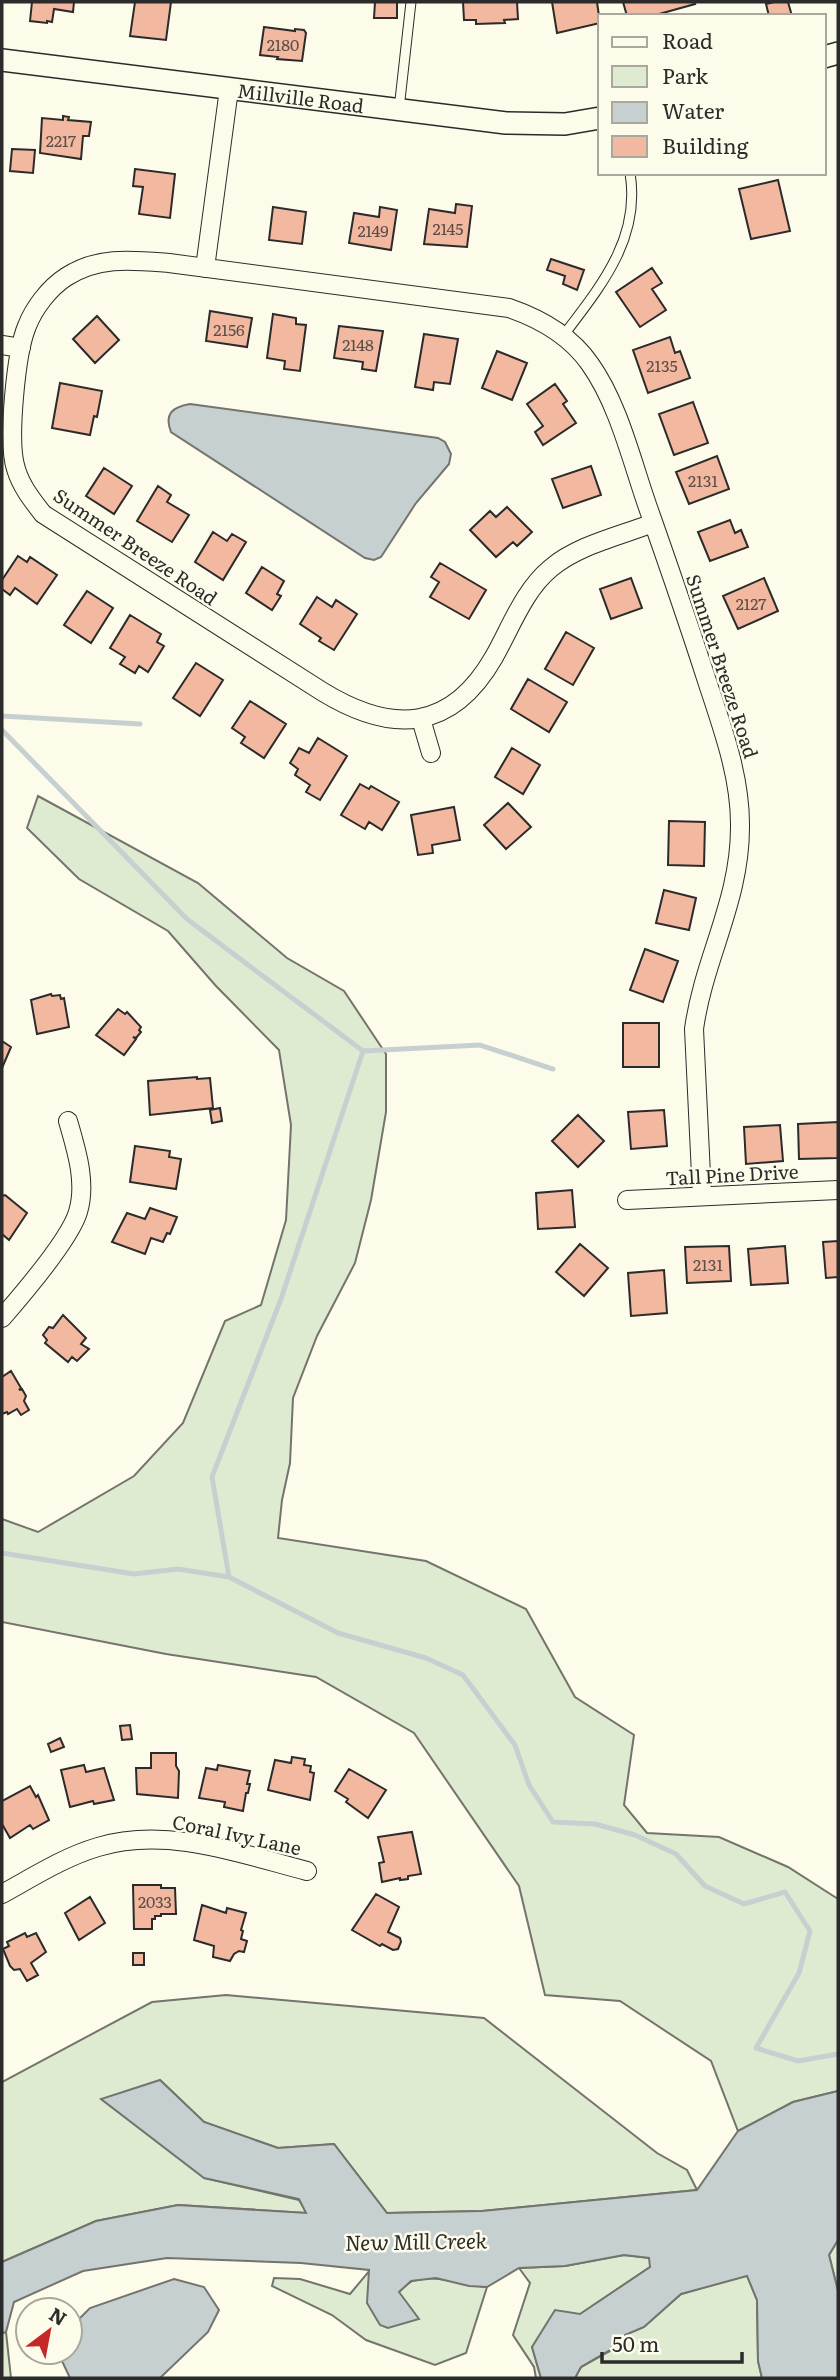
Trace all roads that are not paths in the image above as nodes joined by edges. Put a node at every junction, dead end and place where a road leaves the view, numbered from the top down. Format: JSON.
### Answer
{"nodes":[{"id":1,"x":411,"y":2,"type":"edge"},
{"id":2,"x":2,"y":60,"type":"edge"},
{"id":3,"x":229,"y":89,"type":"junction"},
{"id":4,"x":399,"y":110,"type":"junction"},
{"id":5,"x":598,"y":118,"type":"edge"},
{"id":6,"x":630,"y":175,"type":"edge"},
{"id":7,"x":205,"y":268,"type":"junction"},
{"id":8,"x":563,"y":336,"type":"junction"},
{"id":9,"x":2,"y":345,"type":"edge"},
{"id":10,"x":21,"y":348,"type":"junction"},
{"id":11,"x":653,"y":523,"type":"junction"},
{"id":12,"x":421,"y":719,"type":"junction"},
{"id":13,"x":431,"y":753,"type":"dead end"},
{"id":14,"x":68,"y":1121,"type":"dead end"},
{"id":15,"x":838,"y":1190,"type":"edge"},
{"id":16,"x":702,"y":1196,"type":"junction"},
{"id":17,"x":627,"y":1200,"type":"dead end"},
{"id":18,"x":2,"y":1318,"type":"edge"},
{"id":19,"x":307,"y":1871,"type":"dead end"},
{"id":20,"x":2,"y":1894,"type":"edge"}],
"edges":[{"from":1,"to":4,"type":"lane"},
{"from":2,"to":3,"type":"street","name":"Millville Road"},
{"from":3,"to":4,"type":"street","name":"Millville Road"},
{"from":3,"to":7,"type":"street"},
{"from":4,"to":5,"type":"street","name":"Millville Road"},
{"from":6,"to":8,"type":"lane"},
{"from":7,"to":8,"type":"street","name":"Summer Breeze Road"},
{"from":7,"to":10,"type":"street","name":"Summer Breeze Road"},
{"from":8,"to":11,"type":"street","name":"Summer Breeze Road"},
{"from":9,"to":10,"type":"street"},
{"from":10,"to":12,"type":"street","name":"Summer Breeze Road"},
{"from":11,"to":12,"type":"street","name":"Summer Breeze Road"},
{"from":11,"to":16,"type":"street","name":"Summer Breeze Road"},
{"from":12,"to":13,"type":"street"},
{"from":14,"to":18,"type":"street"},
{"from":15,"to":16,"type":"street","name":"Tall Pine Drive"},
{"from":16,"to":17,"type":"street","name":"Tall Pine Drive"},
{"from":19,"to":20,"type":"street","name":"Coral Ivy Lane"}]}
